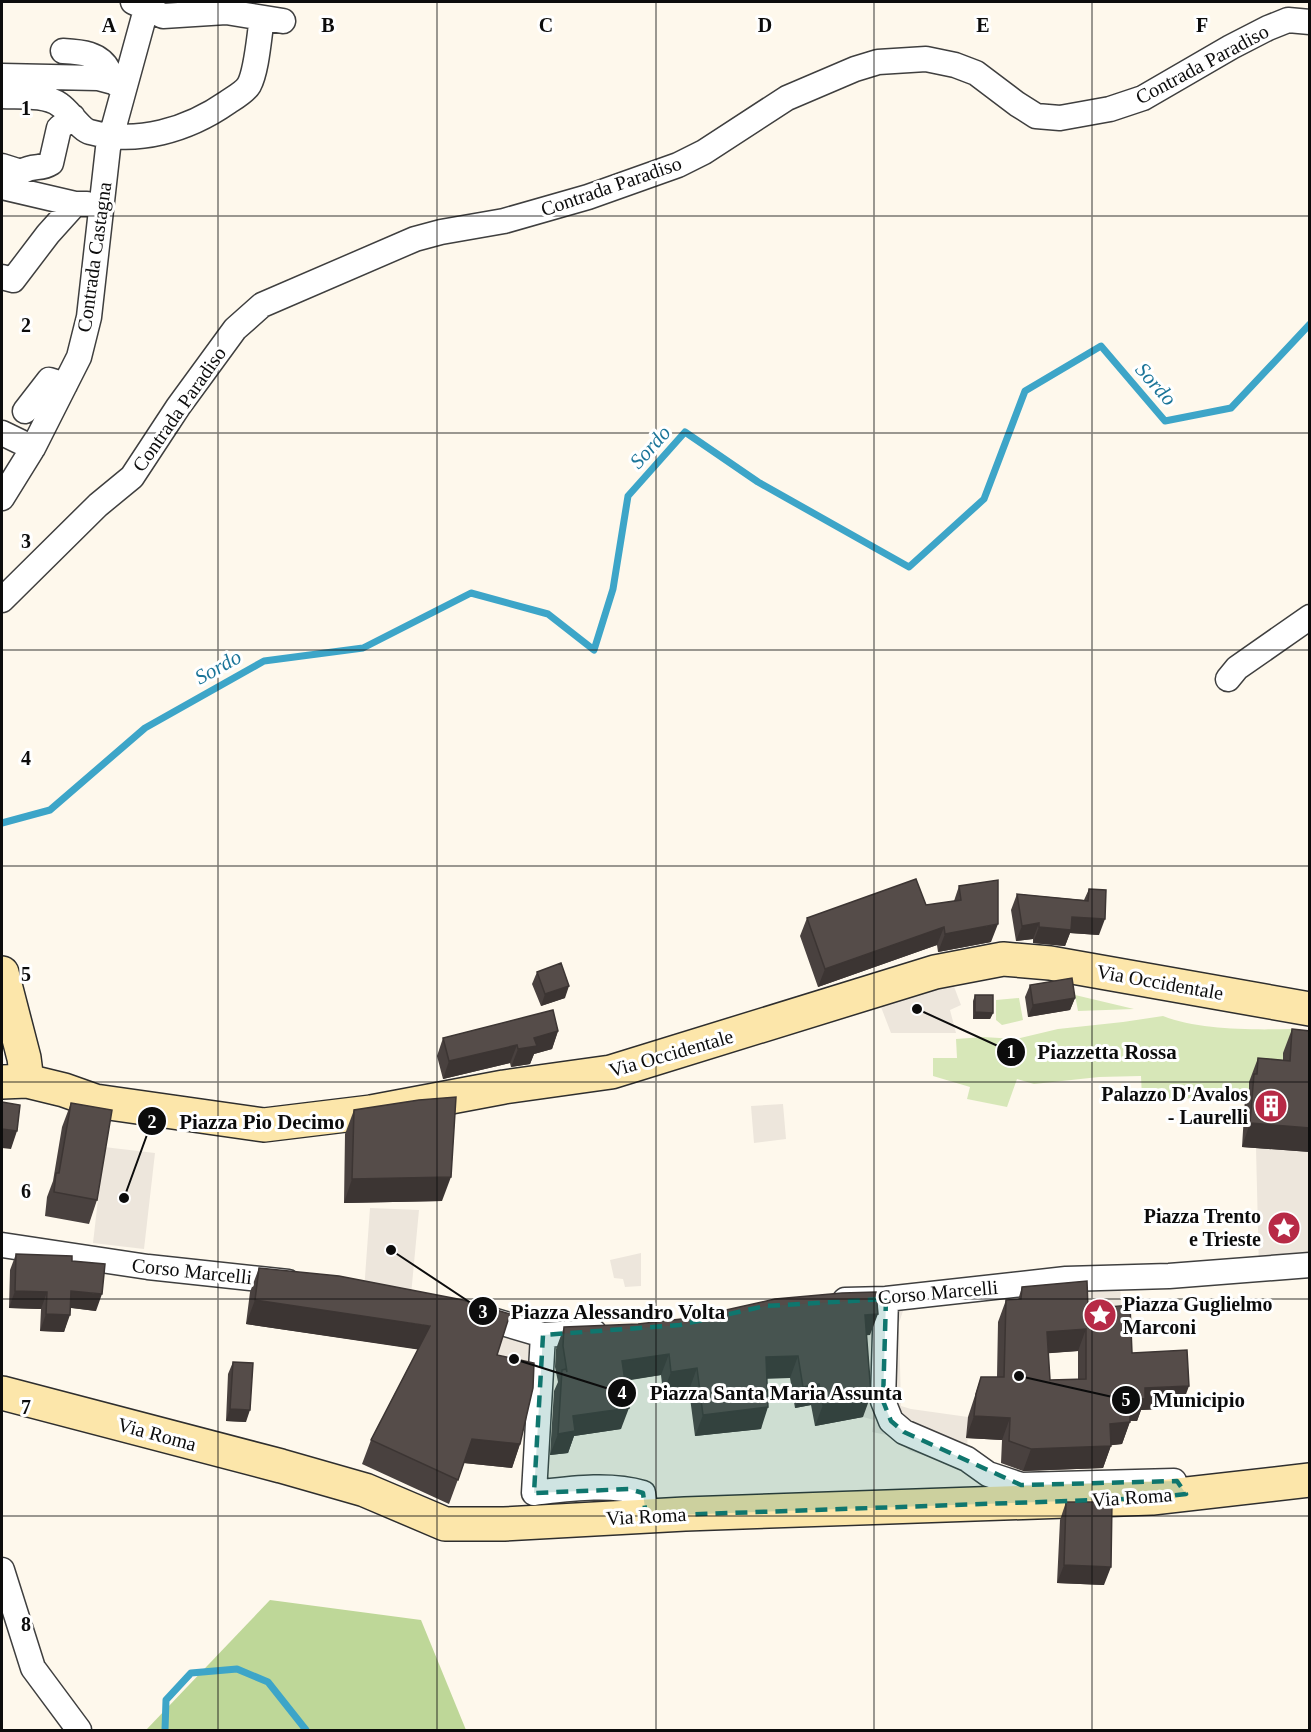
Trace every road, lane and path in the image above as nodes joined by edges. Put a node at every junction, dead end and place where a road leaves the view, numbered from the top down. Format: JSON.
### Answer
{"nodes":[{"id":1,"x":142,"y":4,"type":"edge"},
{"id":2,"x":1310,"y":22,"type":"edge"},
{"id":3,"x":63,"y":51,"type":"dead end"},
{"id":4,"x":2,"y":76,"type":"edge"},
{"id":5,"x":118,"y":86,"type":"junction"},
{"id":6,"x":2,"y":96,"type":"edge"},
{"id":7,"x":74,"y":117,"type":"junction"},
{"id":8,"x":111,"y":137,"type":"junction"},
{"id":9,"x":2,"y":166,"type":"edge"},
{"id":10,"x":2,"y":188,"type":"edge"},
{"id":11,"x":75,"y":204,"type":"junction"},
{"id":12,"x":102,"y":204,"type":"junction"},
{"id":13,"x":5,"y":284,"type":"edge"},
{"id":14,"x":68,"y":342,"type":"dead end"},
{"id":15,"x":57,"y":383,"type":"junction"},
{"id":16,"x":25,"y":411,"type":"dead end"},
{"id":17,"x":2,"y":432,"type":"edge"},
{"id":18,"x":33,"y":448,"type":"junction"},
{"id":19,"x":2,"y":498,"type":"edge"},
{"id":20,"x":2,"y":600,"type":"edge"},
{"id":21,"x":1310,"y":617,"type":"edge"},
{"id":22,"x":1228,"y":679,"type":"dead end"},
{"id":23,"x":2,"y":973,"type":"edge"},
{"id":24,"x":1310,"y":1010,"type":"edge"},
{"id":25,"x":18,"y":1074,"type":"edge"},
{"id":26,"x":2,"y":1245,"type":"edge"},
{"id":27,"x":1310,"y":1265,"type":"edge"},
{"id":28,"x":310,"y":1284,"type":"edge"},
{"id":29,"x":886,"y":1299,"type":"junction"},
{"id":30,"x":822,"y":1301,"type":"edge"},
{"id":31,"x":458,"y":1310,"type":"edge"},
{"id":32,"x":618,"y":1331,"type":"edge"},
{"id":33,"x":543,"y":1335,"type":"junction"},
{"id":34,"x":2,"y":1393,"type":"edge"},
{"id":35,"x":1310,"y":1480,"type":"edge"},
{"id":36,"x":1186,"y":1494,"type":"junction"},
{"id":37,"x":646,"y":1516,"type":"junction"},
{"id":38,"x":2,"y":1570,"type":"edge"},
{"id":39,"x":79,"y":1731,"type":"edge"}],
"edges":[{"from":1,"to":5,"type":"street","name":"Contrada Castagna"},
{"from":1,"to":8,"type":"street"},
{"from":2,"to":20,"type":"street","name":"Contrada Paradiso"},
{"from":3,"to":5,"type":"street"},
{"from":4,"to":5,"type":"street"},
{"from":5,"to":8,"type":"street","name":"Contrada Castagna"},
{"from":6,"to":7,"type":"street"},
{"from":7,"to":8,"type":"street"},
{"from":7,"to":9,"type":"street"},
{"from":8,"to":12,"type":"street","name":"Contrada Castagna"},
{"from":10,"to":11,"type":"street"},
{"from":11,"to":12,"type":"street"},
{"from":11,"to":13,"type":"street"},
{"from":12,"to":15,"type":"street","name":"Contrada Castagna"},
{"from":14,"to":15,"type":"street"},
{"from":15,"to":16,"type":"street"},
{"from":15,"to":18,"type":"street","name":"Contrada Castagna"},
{"from":17,"to":18,"type":"street"},
{"from":18,"to":19,"type":"street","name":"Contrada Castagna"},
{"from":21,"to":22,"type":"street"},
{"from":23,"to":25,"type":"main road"},
{"from":24,"to":25,"type":"main road","name":"Via Occidentale"},
{"from":26,"to":28,"type":"street","name":"Corso Marcelli"},
{"from":27,"to":29,"type":"street","name":"Corso Marcelli"},
{"from":29,"to":30,"type":"street","name":"Corso Marcelli"},
{"from":29,"to":36,"type":"street"},
{"from":31,"to":33,"type":"street"},
{"from":32,"to":33,"type":"street"},
{"from":33,"to":37,"type":"street"},
{"from":34,"to":37,"type":"main road","name":"Via Roma"},
{"from":35,"to":36,"type":"main road","name":"Via Roma"},
{"from":36,"to":37,"type":"main road","name":"Via Roma"},
{"from":38,"to":39,"type":"street"}]}
